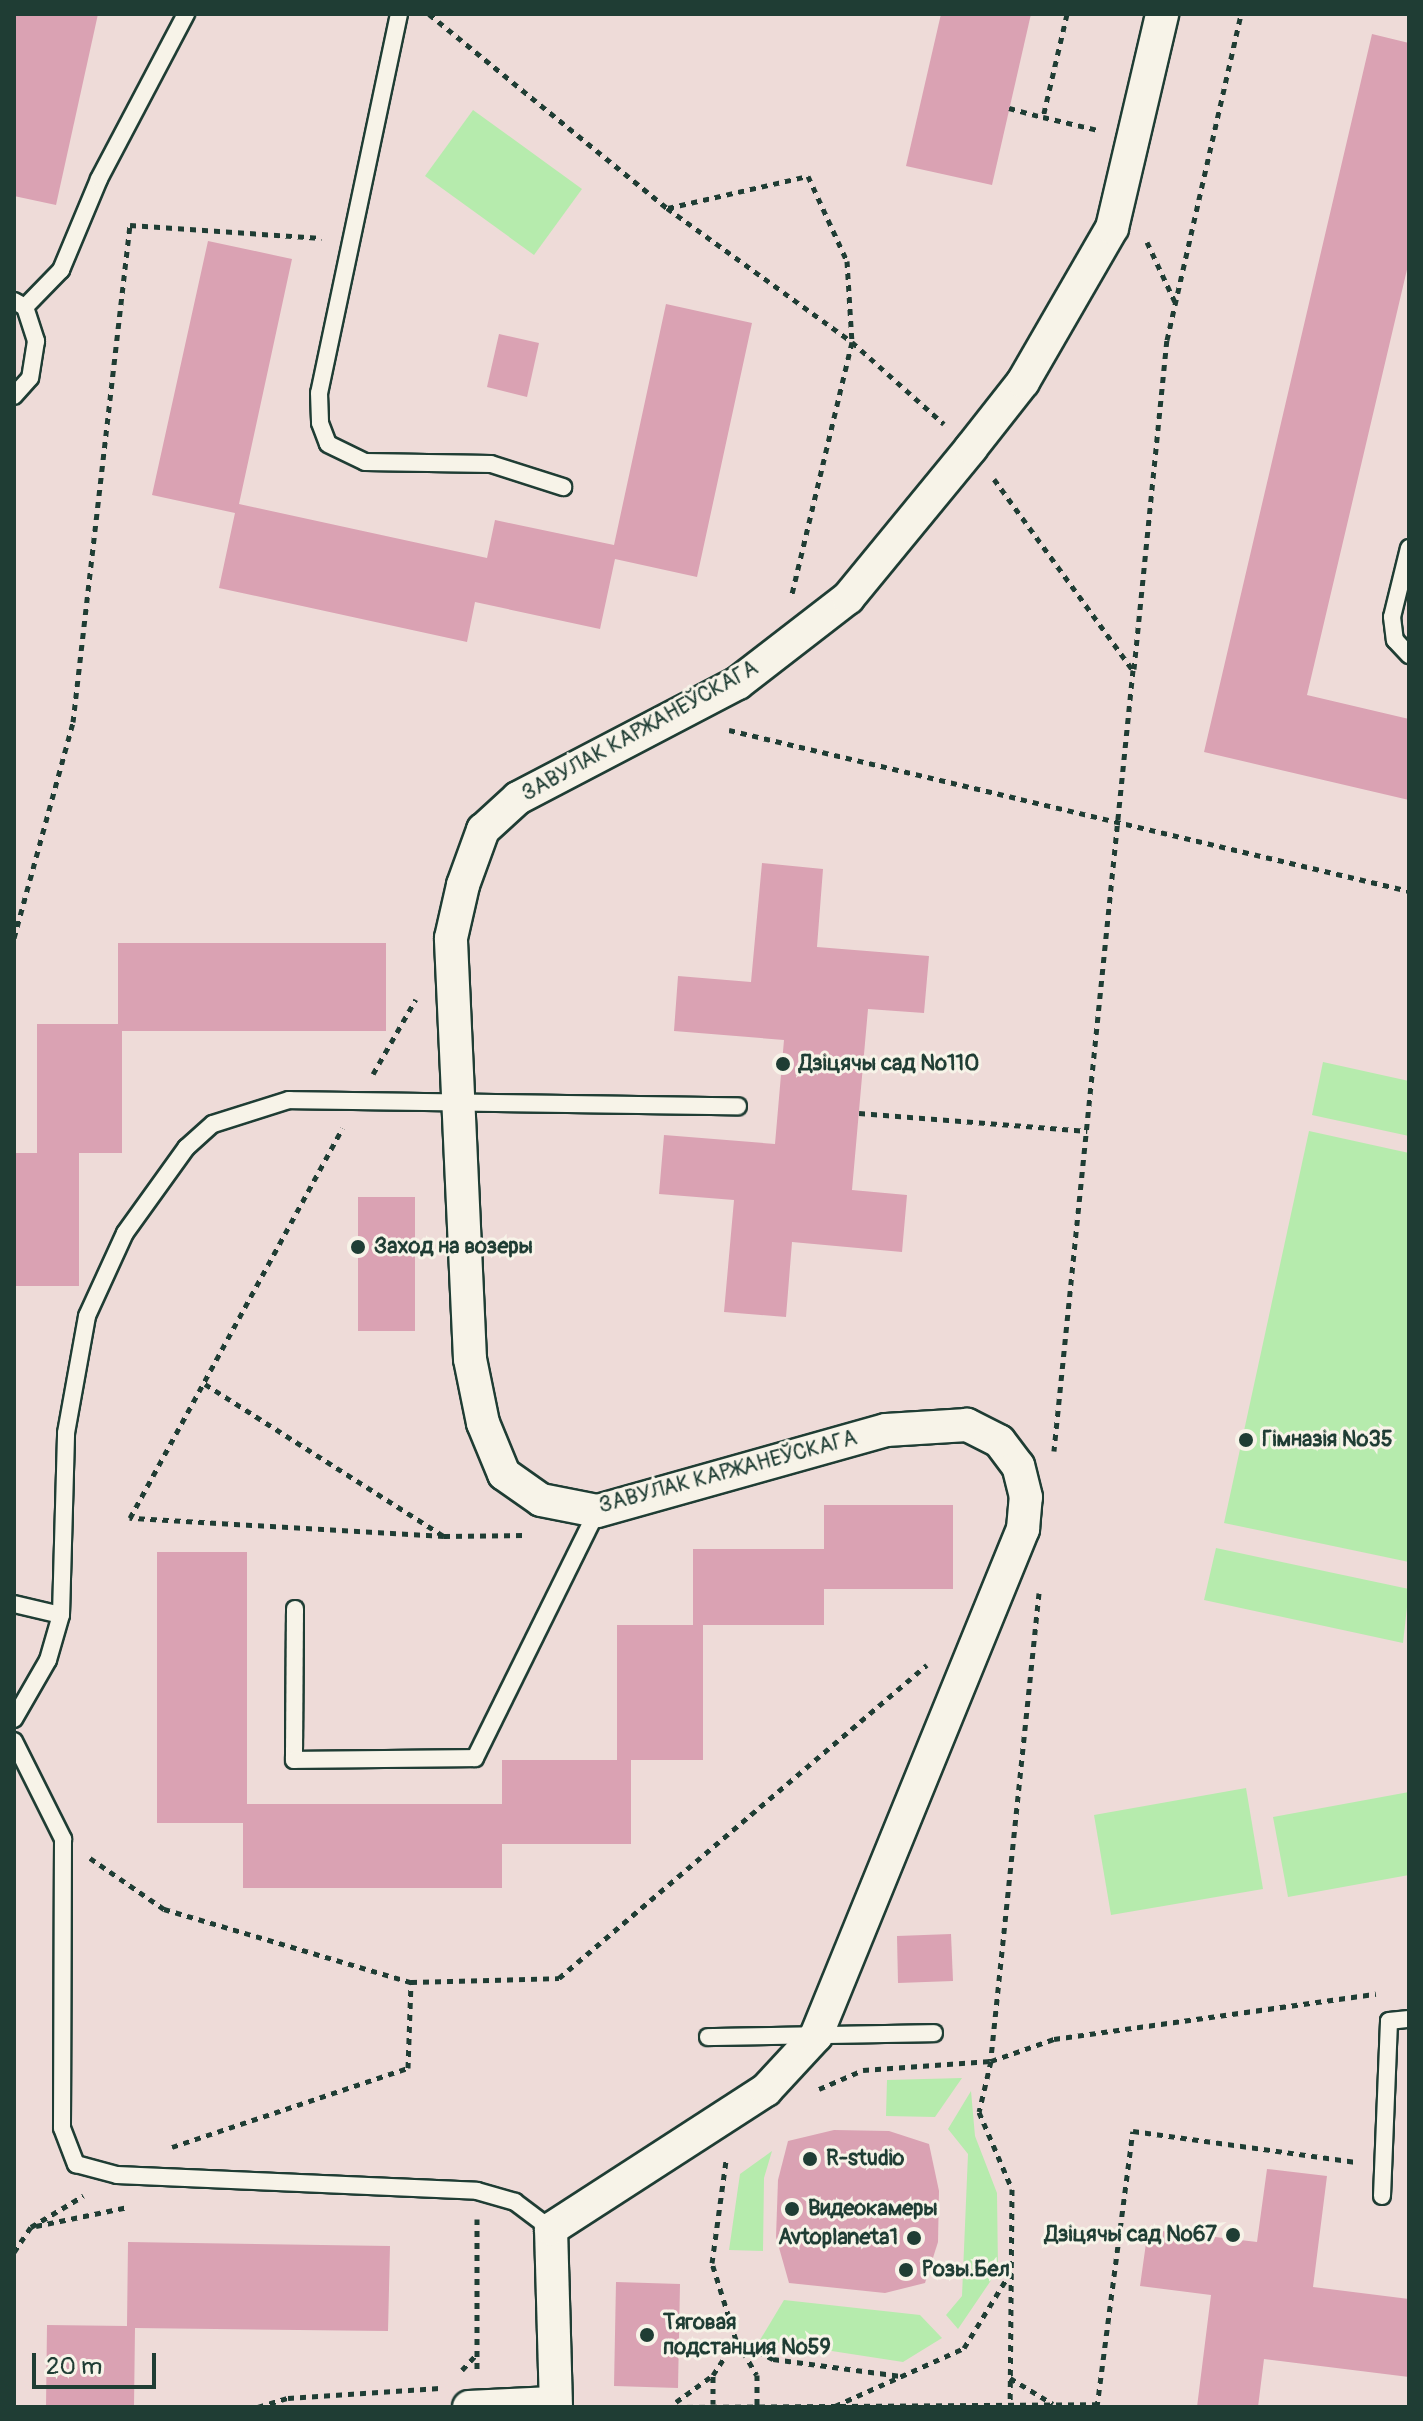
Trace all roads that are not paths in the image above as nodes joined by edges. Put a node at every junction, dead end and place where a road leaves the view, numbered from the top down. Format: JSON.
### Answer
{"nodes":[{"id":1,"x":186,"y":14,"type":"edge"},
{"id":2,"x":399,"y":14,"type":"edge"},
{"id":3,"x":1162,"y":14,"type":"edge"},
{"id":4,"x":20,"y":304,"type":"edge"},
{"id":5,"x":14,"y":396,"type":"edge"},
{"id":6,"x":563,"y":487,"type":"dead end"},
{"id":7,"x":1409,"y":548,"type":"edge"},
{"id":8,"x":1409,"y":655,"type":"edge"},
{"id":9,"x":455,"y":1100,"type":"junction"},
{"id":10,"x":738,"y":1106,"type":"dead end"},
{"id":11,"x":591,"y":1522,"type":"junction"},
{"id":12,"x":14,"y":1604,"type":"edge"},
{"id":13,"x":295,"y":1609,"type":"dead end"},
{"id":14,"x":61,"y":1615,"type":"junction"},
{"id":15,"x":14,"y":1719,"type":"edge"},
{"id":16,"x":14,"y":1741,"type":"edge"},
{"id":17,"x":1409,"y":2019,"type":"edge"},
{"id":18,"x":934,"y":2033,"type":"dead end"},
{"id":19,"x":816,"y":2036,"type":"junction"},
{"id":20,"x":708,"y":2037,"type":"dead end"},
{"id":21,"x":1382,"y":2196,"type":"dead end"},
{"id":22,"x":551,"y":2229,"type":"junction"},
{"id":23,"x":474,"y":2400,"type":"edge"},
{"id":24,"x":554,"y":2405,"type":"edge"}],
"edges":[{"from":1,"to":4,"type":"lane"},
{"from":2,"to":6,"type":"lane"},
{"from":3,"to":9,"type":"street","name":"ЗАВУЛАК КАРЖАНЕЎСКАГА"},
{"from":4,"to":5,"type":"lane"},
{"from":7,"to":8,"type":"lane"},
{"from":9,"to":10,"type":"lane"},
{"from":9,"to":11,"type":"street","name":"ЗАВУЛАК КАРЖАНЕЎСКАГА"},
{"from":9,"to":14,"type":"lane"},
{"from":11,"to":13,"type":"lane"},
{"from":11,"to":19,"type":"street","name":"ЗАВУЛАК КАРЖАНЕЎСКАГА"},
{"from":12,"to":14,"type":"lane"},
{"from":14,"to":15,"type":"lane"},
{"from":16,"to":22,"type":"lane"},
{"from":17,"to":21,"type":"lane"},
{"from":18,"to":19,"type":"lane"},
{"from":19,"to":20,"type":"lane"},
{"from":19,"to":22,"type":"street","name":"ЗАВУЛАК КАРЖАНЕЎСКАГА"},
{"from":22,"to":24,"type":"street"},
{"from":23,"to":24,"type":"street"}]}
